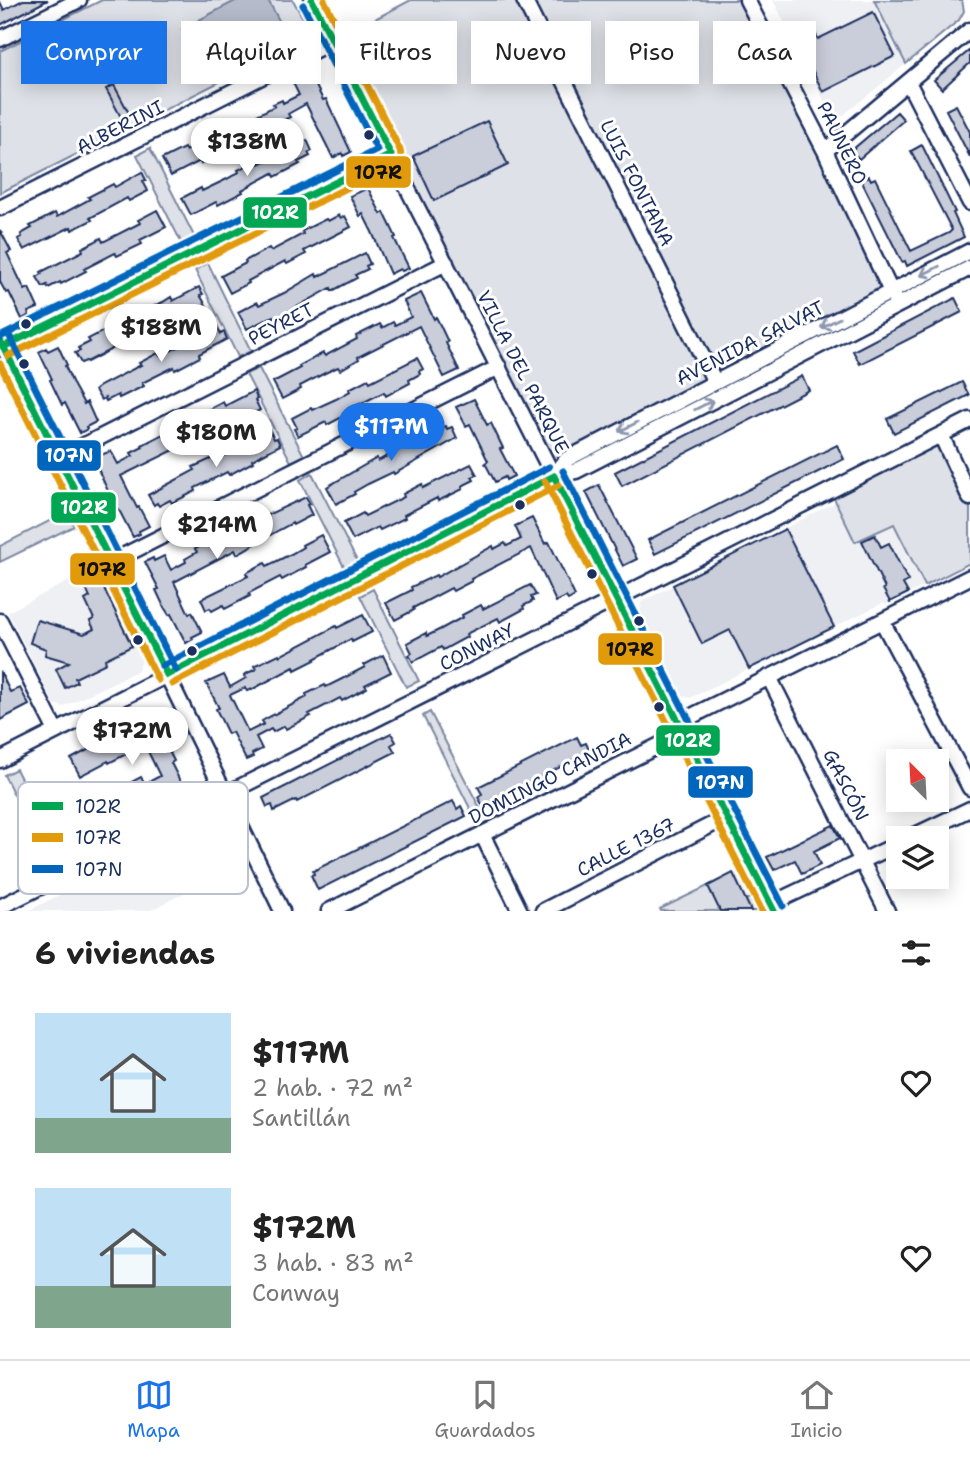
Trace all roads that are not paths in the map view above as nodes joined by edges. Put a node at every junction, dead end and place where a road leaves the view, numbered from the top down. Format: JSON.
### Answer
{"nodes":[{"id":1,"x":312,"y":0,"type":"edge"},
{"id":2,"x":524,"y":0,"type":"edge"},
{"id":3,"x":747,"y":0,"type":"edge"},
{"id":4,"x":76,"y":1,"type":"edge"},
{"id":5,"x":970,"y":30,"type":"edge"},
{"id":6,"x":0,"y":39,"type":"edge"},
{"id":7,"x":333,"y":41,"type":"junction"},
{"id":8,"x":908,"y":82,"type":"junction"},
{"id":9,"x":825,"y":150,"type":"junction"},
{"id":10,"x":391,"y":155,"type":"junction"},
{"id":11,"x":970,"y":203,"type":"edge"},
{"id":12,"x":0,"y":208,"type":"edge"},
{"id":13,"x":970,"y":251,"type":"edge"},
{"id":14,"x":446,"y":263,"type":"junction"},
{"id":15,"x":970,"y":268,"type":"edge"},
{"id":16,"x":891,"y":292,"type":"junction"},
{"id":17,"x":898,"y":305,"type":"junction"},
{"id":18,"x":1,"y":345,"type":"edge"},
{"id":19,"x":499,"y":367,"type":"junction"},
{"id":20,"x":715,"y":382,"type":"junction"},
{"id":21,"x":970,"y":420,"type":"edge"},
{"id":22,"x":941,"y":435,"type":"junction"},
{"id":23,"x":59,"y":458,"type":"junction"},
{"id":24,"x":554,"y":476,"type":"junction"},
{"id":25,"x":970,"y":498,"type":"edge"},
{"id":26,"x":111,"y":562,"type":"junction"},
{"id":27,"x":970,"y":577,"type":"edge"},
{"id":28,"x":616,"y":599,"type":"junction"},
{"id":29,"x":0,"y":621,"type":"edge"},
{"id":30,"x":882,"y":621,"type":"junction"},
{"id":31,"x":167,"y":675,"type":"junction"},
{"id":32,"x":769,"y":677,"type":"junction"},
{"id":33,"x":680,"y":727,"type":"junction"},
{"id":34,"x":55,"y":732,"type":"junction"},
{"id":35,"x":0,"y":760,"type":"edge"},
{"id":36,"x":220,"y":782,"type":"edge"},
{"id":37,"x":248,"y":782,"type":"edge"},
{"id":38,"x":970,"y":788,"type":"edge"},
{"id":39,"x":970,"y":809,"type":"edge"},
{"id":40,"x":727,"y":817,"type":"junction"},
{"id":41,"x":934,"y":826,"type":"edge"},
{"id":42,"x":482,"y":834,"type":"junction"},
{"id":43,"x":248,"y":841,"type":"edge"},
{"id":44,"x":886,"y":849,"type":"edge"},
{"id":45,"x":863,"y":860,"type":"junction"},
{"id":46,"x":26,"y":894,"type":"edge"},
{"id":47,"x":0,"y":907,"type":"edge"},
{"id":48,"x":772,"y":908,"type":"edge"},
{"id":49,"x":282,"y":911,"type":"edge"},
{"id":50,"x":329,"y":911,"type":"edge"},
{"id":51,"x":520,"y":911,"type":"edge"},
{"id":52,"x":543,"y":911,"type":"edge"},
{"id":53,"x":887,"y":911,"type":"edge"}],
"edges":[{"from":1,"to":7,"type":"street","name":"VILLA DEL PARQUE"},
{"from":2,"to":20,"type":"street","name":"LUIS FONTANA"},
{"from":3,"to":9,"type":"street","name":"PAUNERO"},
{"from":4,"to":6,"type":"street"},
{"from":5,"to":8,"type":"street"},
{"from":7,"to":10,"type":"street","name":"VILLA DEL PARQUE"},
{"from":7,"to":12,"type":"street","name":"ALBERINI"},
{"from":8,"to":9,"type":"street"},
{"from":8,"to":11,"type":"street"},
{"from":9,"to":16,"type":"street","name":"PAUNERO"},
{"from":10,"to":14,"type":"street","name":"VILLA DEL PARQUE"},
{"from":10,"to":18,"type":"street"},
{"from":13,"to":16,"type":"street","name":"AVENIDA SALVAT","one_way":true},
{"from":14,"to":19,"type":"street","name":"VILLA DEL PARQUE"},
{"from":14,"to":23,"type":"street","name":"PEYRET"},
{"from":15,"to":17,"type":"street","name":"AVENIDA SALVAT"},
{"from":16,"to":17,"type":"street","name":"PAUNERO"},
{"from":16,"to":20,"type":"street","name":"AVENIDA SALVAT","one_way":true},
{"from":24,"to":17,"type":"street","name":"AVENIDA SALVAT","one_way":true},
{"from":18,"to":23,"type":"street"},
{"from":19,"to":24,"type":"street","name":"VILLA DEL PARQUE"},
{"from":19,"to":26,"type":"street"},
{"from":20,"to":24,"type":"street","name":"AVENIDA SALVAT","one_way":true},
{"from":21,"to":22,"type":"street","name":"CONWAY"},
{"from":22,"to":25,"type":"street"},
{"from":22,"to":28,"type":"street","name":"CONWAY"},
{"from":23,"to":26,"type":"street"},
{"from":24,"to":28,"type":"street","name":"VILLA DEL PARQUE"},
{"from":24,"to":31,"type":"street","name":"AVENIDA SALVAT"},
{"from":26,"to":31,"type":"street"},
{"from":27,"to":30,"type":"street","name":"DOMINGO CANDIA"},
{"from":28,"to":33,"type":"street","name":"VILLA DEL PARQUE"},
{"from":28,"to":37,"type":"street","name":"CONWAY"},
{"from":29,"to":34,"type":"street"},
{"from":30,"to":32,"type":"street","name":"DOMINGO CANDIA"},
{"from":30,"to":38,"type":"street"},
{"from":31,"to":34,"type":"street","name":"AVENIDA SALVAT"},
{"from":31,"to":36,"type":"street"},
{"from":32,"to":33,"type":"street","name":"DOMINGO CANDIA"},
{"from":32,"to":45,"type":"street","name":"GASCÓN"},
{"from":33,"to":40,"type":"street","name":"VILLA DEL PARQUE"},
{"from":33,"to":42,"type":"street","name":"DOMINGO CANDIA"},
{"from":34,"to":35,"type":"street","name":"AVENIDA SALVAT"},
{"from":39,"to":41,"type":"street"},
{"from":40,"to":48,"type":"street","name":"VILLA DEL PARQUE"},
{"from":40,"to":52,"type":"street","name":"CALLE 1367"},
{"from":42,"to":50,"type":"street","name":"DOMINGO CANDIA"},
{"from":42,"to":51,"type":"street"},
{"from":43,"to":49,"type":"street"},
{"from":44,"to":45,"type":"street"},
{"from":45,"to":48,"type":"street"},
{"from":45,"to":53,"type":"street","name":"GASCÓN"},
{"from":46,"to":47,"type":"street","name":"CONWAY"}]}
